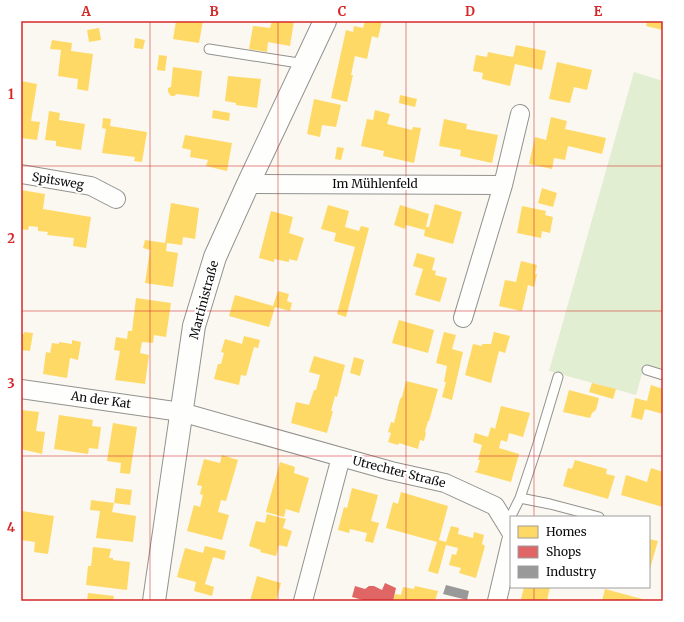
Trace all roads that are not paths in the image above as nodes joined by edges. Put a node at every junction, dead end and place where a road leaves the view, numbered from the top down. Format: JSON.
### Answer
{"nodes":[{"id":1,"x":325,"y":21,"type":"edge"},
{"id":2,"x":209,"y":50,"type":"dead end"},
{"id":3,"x":305,"y":64,"type":"junction"},
{"id":4,"x":520,"y":114,"type":"dead end"},
{"id":5,"x":21,"y":174,"type":"edge"},
{"id":6,"x":248,"y":184,"type":"junction"},
{"id":7,"x":503,"y":185,"type":"junction"},
{"id":8,"x":116,"y":199,"type":"dead end"},
{"id":9,"x":463,"y":318,"type":"dead end"},
{"id":10,"x":647,"y":370,"type":"dead end"},
{"id":11,"x":663,"y":375,"type":"edge"},
{"id":12,"x":558,"y":376,"type":"dead end"},
{"id":13,"x":21,"y":389,"type":"edge"},
{"id":14,"x":181,"y":412,"type":"junction"},
{"id":15,"x":341,"y":457,"type":"junction"},
{"id":16,"x":520,"y":498,"type":"junction"},
{"id":17,"x":515,"y":516,"type":"edge"},
{"id":18,"x":596,"y":516,"type":"edge"},
{"id":19,"x":510,"y":532,"type":"edge"},
{"id":20,"x":154,"y":601,"type":"edge"},
{"id":21,"x":303,"y":601,"type":"edge"},
{"id":22,"x":497,"y":601,"type":"edge"}],
"edges":[{"from":1,"to":3,"type":"street","name":"Martinistraße"},
{"from":2,"to":3,"type":"lane"},
{"from":3,"to":6,"type":"street","name":"Martinistraße"},
{"from":4,"to":7,"type":"street"},
{"from":5,"to":8,"type":"street","name":"Spitsweg"},
{"from":6,"to":7,"type":"street","name":"Im Mühlenfeld"},
{"from":6,"to":14,"type":"street","name":"Martinistraße"},
{"from":7,"to":9,"type":"street"},
{"from":10,"to":11,"type":"lane"},
{"from":12,"to":16,"type":"lane"},
{"from":13,"to":14,"type":"street","name":"An der Kat"},
{"from":14,"to":15,"type":"street","name":"Utrechter Straße"},
{"from":14,"to":20,"type":"street","name":"Martinistraße"},
{"from":15,"to":19,"type":"street","name":"Utrechter Straße"},
{"from":15,"to":21,"type":"street","name":"Utrechter Straße"},
{"from":16,"to":17,"type":"lane"},
{"from":16,"to":18,"type":"lane"},
{"from":19,"to":22,"type":"street"}]}
